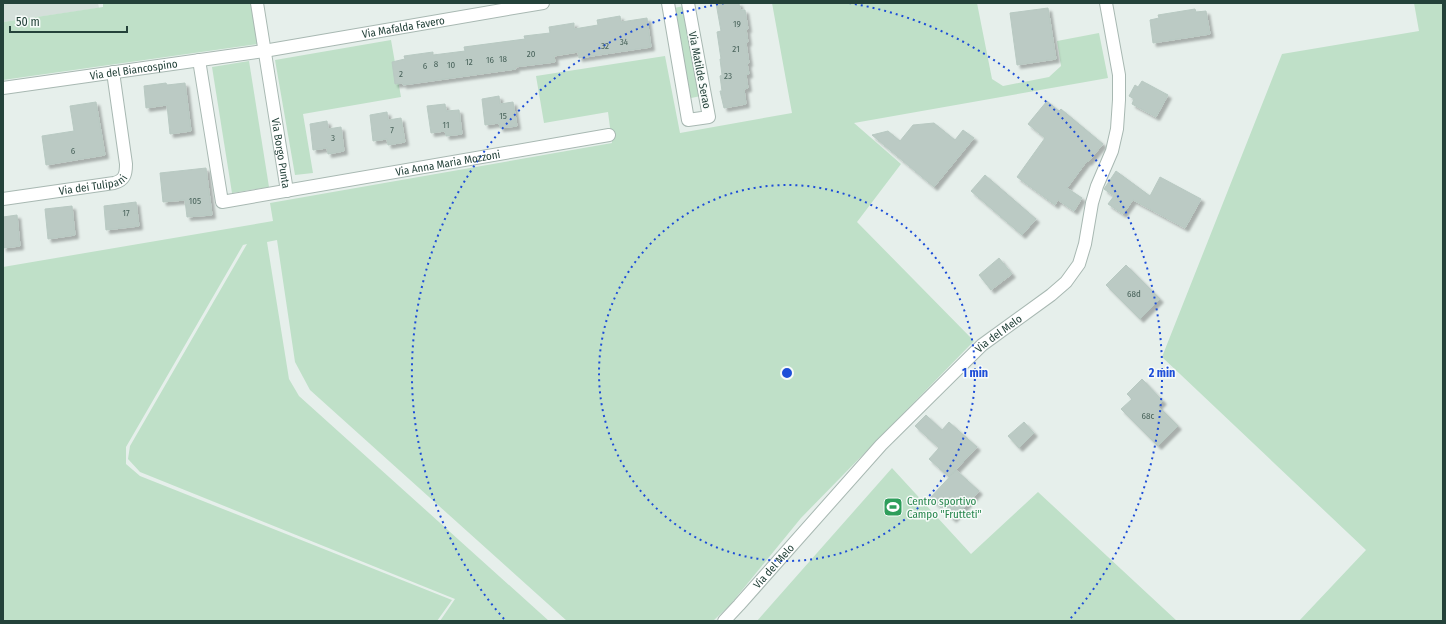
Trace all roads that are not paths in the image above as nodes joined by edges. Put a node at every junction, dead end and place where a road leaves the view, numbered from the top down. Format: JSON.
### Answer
{"nodes":[{"id":1,"x":257,"y":3,"type":"edge"},
{"id":2,"x":543,"y":3,"type":"edge"},
{"id":3,"x":668,"y":3,"type":"edge"},
{"id":4,"x":688,"y":3,"type":"edge"},
{"id":5,"x":1106,"y":3,"type":"edge"},
{"id":6,"x":264,"y":51,"type":"junction"},
{"id":7,"x":199,"y":60,"type":"junction"},
{"id":8,"x":114,"y":72,"type":"junction"},
{"id":9,"x":3,"y":88,"type":"edge"},
{"id":10,"x":609,"y":135,"type":"dead end"},
{"id":11,"x":287,"y":191,"type":"junction"},
{"id":12,"x":3,"y":199,"type":"edge"},
{"id":13,"x":724,"y":621,"type":"edge"}],
"edges":[{"from":1,"to":6,"type":"street","name":"Via Borgo Punta"},
{"from":2,"to":6,"type":"street","name":"Via Mafalda Favero"},
{"from":3,"to":4,"type":"street","name":"Via Matilde Serao"},
{"from":5,"to":13,"type":"street","name":"Via del Melo"},
{"from":6,"to":7,"type":"street","name":"Via del Biancospino"},
{"from":6,"to":11,"type":"street","name":"Via Borgo Punta"},
{"from":7,"to":8,"type":"street","name":"Via del Biancospino"},
{"from":7,"to":11,"type":"street","name":"Via Borgo Punta"},
{"from":8,"to":9,"type":"street","name":"Via del Biancospino"},
{"from":8,"to":12,"type":"street","name":"Via dei Tulipani"},
{"from":10,"to":11,"type":"street","name":"Via Anna Maria Mozzoni"}]}
